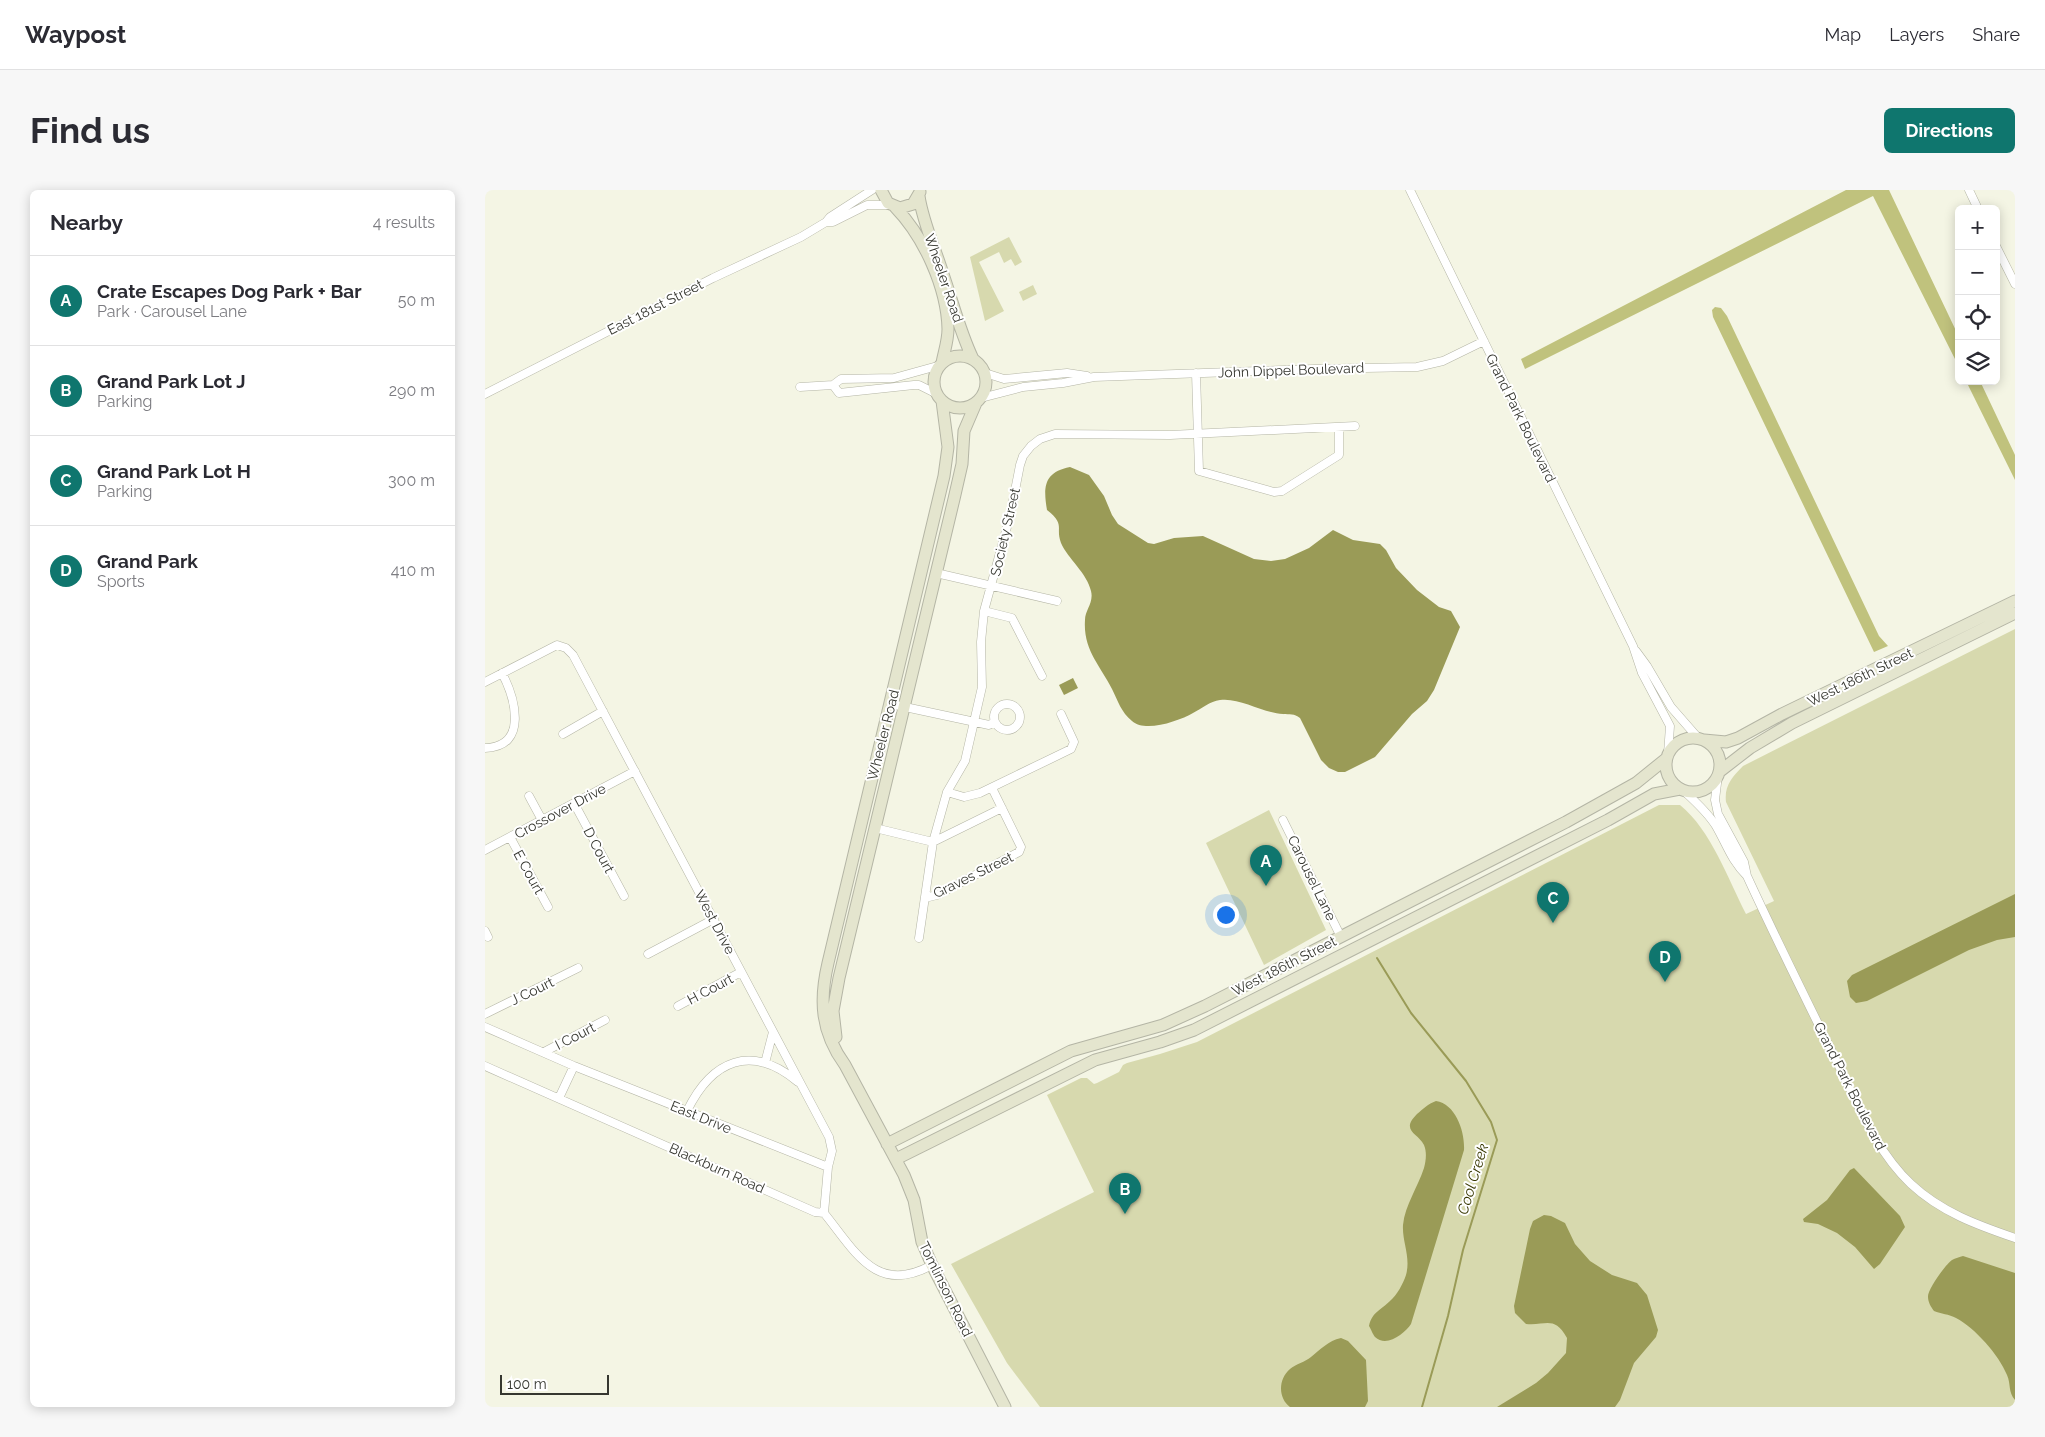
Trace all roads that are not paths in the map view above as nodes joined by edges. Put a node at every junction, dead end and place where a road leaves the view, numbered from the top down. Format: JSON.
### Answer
{"nodes":[{"id":1,"x":872,"y":190,"type":"edge"},
{"id":2,"x":881,"y":190,"type":"edge"},
{"id":3,"x":1410,"y":190,"type":"edge"},
{"id":4,"x":1969,"y":190,"type":"edge"},
{"id":5,"x":920,"y":192,"type":"edge"},
{"id":6,"x":1976,"y":205,"type":"edge"},
{"id":7,"x":893,"y":206,"type":"junction"},
{"id":8,"x":826,"y":222,"type":"junction"},
{"id":9,"x":1998,"y":250,"type":"edge"},
{"id":10,"x":2015,"y":284,"type":"edge"},
{"id":11,"x":1483,"y":341,"type":"junction"},
{"id":12,"x":973,"y":359,"type":"junction"},
{"id":13,"x":941,"y":364,"type":"junction"},
{"id":14,"x":985,"y":373,"type":"junction"},
{"id":15,"x":1196,"y":373,"type":"junction"},
{"id":16,"x":1094,"y":377,"type":"junction"},
{"id":17,"x":833,"y":385,"type":"junction"},
{"id":18,"x":800,"y":387,"type":"dead end"},
{"id":19,"x":485,"y":394,"type":"edge"},
{"id":20,"x":939,"y":398,"type":"junction"},
{"id":21,"x":979,"y":401,"type":"junction"},
{"id":22,"x":1355,"y":426,"type":"dead end"},
{"id":23,"x":1339,"y":427,"type":"junction"},
{"id":24,"x":1198,"y":434,"type":"junction"},
{"id":25,"x":936,"y":573,"type":"junction"},
{"id":26,"x":993,"y":586,"type":"junction"},
{"id":27,"x":1057,"y":601,"type":"dead end"},
{"id":28,"x":2015,"y":601,"type":"edge"},
{"id":29,"x":984,"y":611,"type":"junction"},
{"id":30,"x":2015,"y":613,"type":"edge"},
{"id":31,"x":1633,"y":646,"type":"junction"},
{"id":32,"x":502,"y":672,"type":"junction"},
{"id":33,"x":1042,"y":676,"type":"dead end"},
{"id":34,"x":485,"y":682,"type":"edge"},
{"id":35,"x":891,"y":704,"type":"junction"},
{"id":36,"x":904,"y":706,"type":"junction"},
{"id":37,"x":603,"y":711,"type":"junction"},
{"id":38,"x":1061,"y":714,"type":"dead end"},
{"id":39,"x":974,"y":721,"type":"junction"},
{"id":40,"x":995,"y":722,"type":"dead end"},
{"id":41,"x":563,"y":734,"type":"dead end"},
{"id":42,"x":1701,"y":740,"type":"junction"},
{"id":43,"x":485,"y":748,"type":"edge"},
{"id":44,"x":1667,"y":756,"type":"junction"},
{"id":45,"x":635,"y":772,"type":"junction"},
{"id":46,"x":1719,"y":773,"type":"junction"},
{"id":47,"x":992,"y":788,"type":"junction"},
{"id":48,"x":1682,"y":790,"type":"junction"},
{"id":49,"x":947,"y":792,"type":"junction"},
{"id":50,"x":529,"y":796,"type":"dead end"},
{"id":51,"x":574,"y":803,"type":"junction"},
{"id":52,"x":1002,"y":808,"type":"junction"},
{"id":53,"x":542,"y":820,"type":"junction"},
{"id":54,"x":1283,"y":820,"type":"dead end"},
{"id":55,"x":875,"y":828,"type":"junction"},
{"id":56,"x":510,"y":837,"type":"junction"},
{"id":57,"x":933,"y":842,"type":"junction"},
{"id":58,"x":485,"y":850,"type":"edge"},
{"id":59,"x":1747,"y":876,"type":"junction"},
{"id":60,"x":624,"y":896,"type":"dead end"},
{"id":61,"x":925,"y":898,"type":"junction"},
{"id":62,"x":548,"y":906,"type":"dead end"},
{"id":63,"x":714,"y":919,"type":"junction"},
{"id":64,"x":1341,"y":937,"type":"junction"},
{"id":65,"x":919,"y":938,"type":"dead end"},
{"id":66,"x":647,"y":954,"type":"dead end"},
{"id":67,"x":578,"y":968,"type":"dead end"},
{"id":68,"x":741,"y":972,"type":"junction"},
{"id":69,"x":1265,"y":976,"type":"junction"},
{"id":70,"x":1274,"y":990,"type":"junction"},
{"id":71,"x":678,"y":1006,"type":"dead end"},
{"id":72,"x":485,"y":1014,"type":"edge"},
{"id":73,"x":605,"y":1020,"type":"dead end"},
{"id":74,"x":485,"y":1027,"type":"edge"},
{"id":75,"x":773,"y":1032,"type":"junction"},
{"id":76,"x":544,"y":1052,"type":"junction"},
{"id":77,"x":765,"y":1063,"type":"junction"},
{"id":78,"x":845,"y":1065,"type":"junction"},
{"id":79,"x":485,"y":1066,"type":"edge"},
{"id":80,"x":574,"y":1066,"type":"junction"},
{"id":81,"x":801,"y":1085,"type":"junction"},
{"id":82,"x":559,"y":1098,"type":"junction"},
{"id":83,"x":687,"y":1111,"type":"junction"},
{"id":84,"x":887,"y":1144,"type":"junction"},
{"id":85,"x":898,"y":1163,"type":"junction"},
{"id":86,"x":828,"y":1167,"type":"junction"},
{"id":87,"x":824,"y":1213,"type":"junction"},
{"id":88,"x":2015,"y":1238,"type":"edge"},
{"id":89,"x":932,"y":1265,"type":"junction"},
{"id":90,"x":1005,"y":1407,"type":"edge"}],
"edges":[{"from":1,"to":8,"type":"street","name":"East 181st Street"},
{"from":2,"to":7,"type":"street","name":"Wheeler Road"},
{"from":3,"to":11,"type":"street","name":"Grand Park Boulevard"},
{"from":4,"to":6,"type":"street"},
{"from":5,"to":7,"type":"street"},
{"from":5,"to":12,"type":"street","name":"Wheeler Road"},
{"from":7,"to":8,"type":"street","name":"East 181st Street"},
{"from":7,"to":13,"type":"street","name":"Wheeler Road"},
{"from":8,"to":19,"type":"street","name":"East 181st Street"},
{"from":9,"to":10,"type":"street"},
{"from":11,"to":15,"type":"street","name":"John Dippel Boulevard"},
{"from":11,"to":31,"type":"street","name":"Grand Park Boulevard"},
{"from":12,"to":13,"type":"street"},
{"from":12,"to":14,"type":"street"},
{"from":13,"to":17,"type":"street"},
{"from":13,"to":20,"type":"street"},
{"from":14,"to":16,"type":"street","name":"John Dippel Boulevard"},
{"from":14,"to":21,"type":"street"},
{"from":15,"to":16,"type":"street","name":"John Dippel Boulevard"},
{"from":15,"to":24,"type":"street"},
{"from":16,"to":21,"type":"street","name":"John Dippel Boulevard"},
{"from":17,"to":18,"type":"street"},
{"from":17,"to":20,"type":"street"},
{"from":20,"to":21,"type":"street"},
{"from":20,"to":35,"type":"street","name":"Wheeler Road"},
{"from":21,"to":25,"type":"street","name":"Wheeler Road"},
{"from":22,"to":23,"type":"street","name":"Society Street"},
{"from":23,"to":24,"type":"street","name":"Society Street"},
{"from":23,"to":24,"type":"street"},
{"from":24,"to":26,"type":"street","name":"Society Street"},
{"from":25,"to":26,"type":"street"},
{"from":25,"to":36,"type":"street","name":"Wheeler Road"},
{"from":26,"to":27,"type":"street"},
{"from":26,"to":29,"type":"street","name":"Society Street"},
{"from":28,"to":42,"type":"street","name":"West 186th Street"},
{"from":29,"to":33,"type":"street"},
{"from":29,"to":39,"type":"street","name":"Society Street"},
{"from":30,"to":46,"type":"street","name":"West 186th Street"},
{"from":31,"to":42,"type":"street","name":"Grand Park Boulevard"},
{"from":31,"to":44,"type":"street","name":"Grand Park Boulevard"},
{"from":32,"to":34,"type":"street"},
{"from":32,"to":37,"type":"street","name":"West Drive"},
{"from":32,"to":43,"type":"street"},
{"from":35,"to":36,"type":"street"},
{"from":35,"to":78,"type":"street","name":"Wheeler Road"},
{"from":36,"to":39,"type":"street"},
{"from":36,"to":55,"type":"street","name":"Wheeler Road"},
{"from":37,"to":41,"type":"street"},
{"from":37,"to":45,"type":"street","name":"West Drive"},
{"from":38,"to":47,"type":"street"},
{"from":39,"to":40,"type":"street"},
{"from":39,"to":49,"type":"street","name":"Society Street"},
{"from":42,"to":44,"type":"street"},
{"from":42,"to":46,"type":"street"},
{"from":44,"to":48,"type":"street"},
{"from":44,"to":64,"type":"street","name":"West 186th Street"},
{"from":45,"to":51,"type":"street","name":"Crossover Drive"},
{"from":45,"to":63,"type":"street","name":"West Drive"},
{"from":46,"to":48,"type":"street"},
{"from":46,"to":59,"type":"street","name":"Grand Park Boulevard"},
{"from":47,"to":49,"type":"street"},
{"from":47,"to":52,"type":"street"},
{"from":48,"to":59,"type":"street","name":"Grand Park Boulevard"},
{"from":48,"to":70,"type":"street","name":"West 186th Street"},
{"from":49,"to":57,"type":"street","name":"Society Street"},
{"from":50,"to":53,"type":"street"},
{"from":51,"to":53,"type":"street","name":"Crossover Drive"},
{"from":51,"to":60,"type":"street","name":"D Court"},
{"from":52,"to":57,"type":"street"},
{"from":52,"to":61,"type":"street","name":"Graves Street"},
{"from":53,"to":56,"type":"street","name":"Crossover Drive"},
{"from":54,"to":64,"type":"street","name":"Carousel Lane"},
{"from":55,"to":57,"type":"street"},
{"from":55,"to":78,"type":"street","name":"Wheeler Road"},
{"from":56,"to":58,"type":"street","name":"Crossover Drive"},
{"from":56,"to":62,"type":"street","name":"E Court"},
{"from":57,"to":61,"type":"street","name":"Society Street"},
{"from":59,"to":88,"type":"street","name":"Grand Park Boulevard"},
{"from":61,"to":65,"type":"street","name":"Society Street"},
{"from":63,"to":66,"type":"street"},
{"from":63,"to":68,"type":"street","name":"West Drive"},
{"from":64,"to":69,"type":"street","name":"West 186th Street"},
{"from":67,"to":72,"type":"street","name":"J Court"},
{"from":68,"to":71,"type":"street","name":"H Court"},
{"from":68,"to":75,"type":"street","name":"West Drive"},
{"from":69,"to":70,"type":"street"},
{"from":69,"to":84,"type":"street","name":"West 186th Street"},
{"from":70,"to":85,"type":"street","name":"West 186th Street"},
{"from":73,"to":76,"type":"street","name":"I Court"},
{"from":74,"to":76,"type":"street","name":"East Drive"},
{"from":75,"to":77,"type":"street"},
{"from":75,"to":81,"type":"street","name":"West Drive"},
{"from":76,"to":80,"type":"street","name":"East Drive"},
{"from":77,"to":81,"type":"street"},
{"from":77,"to":83,"type":"street"},
{"from":78,"to":84,"type":"street","name":"Wheeler Road"},
{"from":79,"to":82,"type":"street","name":"Blackburn Road"},
{"from":80,"to":82,"type":"street"},
{"from":80,"to":83,"type":"street","name":"East Drive"},
{"from":81,"to":86,"type":"street","name":"West Drive"},
{"from":82,"to":87,"type":"street","name":"Blackburn Road"},
{"from":83,"to":86,"type":"street","name":"East Drive"},
{"from":84,"to":85,"type":"street","name":"Wheeler Road"},
{"from":85,"to":89,"type":"street","name":"Tomlinson Road"},
{"from":86,"to":87,"type":"street","name":"West Drive"},
{"from":87,"to":89,"type":"street"},
{"from":89,"to":90,"type":"street","name":"Tomlinson Road"}]}
